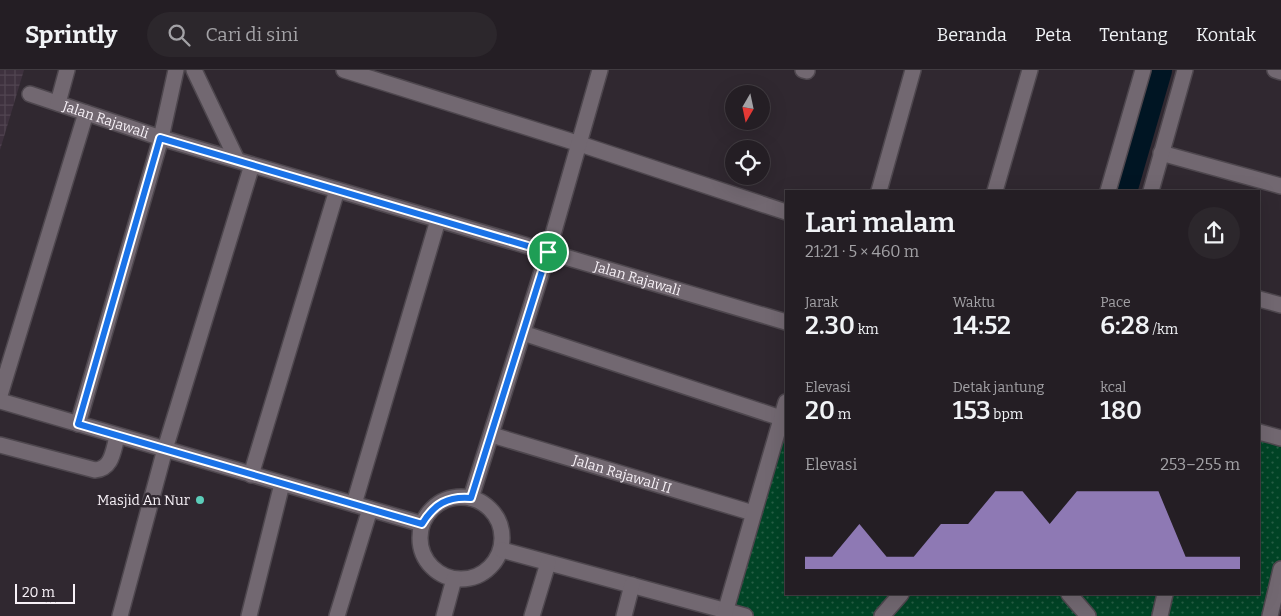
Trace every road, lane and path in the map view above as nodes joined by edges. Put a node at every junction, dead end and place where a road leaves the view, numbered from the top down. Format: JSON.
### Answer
{"nodes":[{"id":1,"x":67,"y":70,"type":"edge"},
{"id":2,"x":176,"y":70,"type":"edge"},
{"id":3,"x":194,"y":70,"type":"edge"},
{"id":4,"x":344,"y":70,"type":"edge"},
{"id":5,"x":600,"y":70,"type":"edge"},
{"id":6,"x":913,"y":70,"type":"edge"},
{"id":7,"x":1030,"y":70,"type":"edge"},
{"id":8,"x":1143,"y":70,"type":"edge"},
{"id":9,"x":1185,"y":70,"type":"edge"},
{"id":10,"x":1275,"y":70,"type":"edge"},
{"id":11,"x":1281,"y":72,"type":"edge"},
{"id":12,"x":30,"y":94,"type":"dead end"},
{"id":13,"x":58,"y":104,"type":"junction"},
{"id":14,"x":86,"y":113,"type":"junction"},
{"id":15,"x":160,"y":138,"type":"junction"},
{"id":16,"x":580,"y":144,"type":"junction"},
{"id":17,"x":1161,"y":153,"type":"junction"},
{"id":18,"x":237,"y":160,"type":"junction"},
{"id":19,"x":252,"y":165,"type":"junction"},
{"id":20,"x":1281,"y":186,"type":"edge"},
{"id":21,"x":337,"y":190,"type":"junction"},
{"id":22,"x":879,"y":190,"type":"edge"},
{"id":23,"x":996,"y":190,"type":"edge"},
{"id":24,"x":1108,"y":190,"type":"edge"},
{"id":25,"x":1151,"y":190,"type":"edge"},
{"id":26,"x":785,"y":212,"type":"edge"},
{"id":27,"x":438,"y":220,"type":"junction"},
{"id":28,"x":548,"y":252,"type":"junction"},
{"id":29,"x":1260,"y":299,"type":"edge"},
{"id":30,"x":1281,"y":305,"type":"edge"},
{"id":31,"x":785,"y":322,"type":"edge"},
{"id":32,"x":523,"y":334,"type":"junction"},
{"id":33,"x":0,"y":395,"type":"edge"},
{"id":34,"x":0,"y":401,"type":"edge"},
{"id":35,"x":785,"y":405,"type":"edge"},
{"id":36,"x":781,"y":418,"type":"junction"},
{"id":37,"x":78,"y":424,"type":"junction"},
{"id":38,"x":1260,"y":432,"type":"edge"},
{"id":39,"x":492,"y":436,"type":"junction"},
{"id":40,"x":117,"y":437,"type":"junction"},
{"id":41,"x":1281,"y":438,"type":"edge"},
{"id":42,"x":0,"y":445,"type":"edge"},
{"id":43,"x":165,"y":449,"type":"junction"},
{"id":44,"x":251,"y":474,"type":"junction"},
{"id":45,"x":282,"y":484,"type":"junction"},
{"id":46,"x":471,"y":498,"type":"junction"},
{"id":47,"x":354,"y":504,"type":"junction"},
{"id":48,"x":370,"y":509,"type":"junction"},
{"id":49,"x":754,"y":514,"type":"junction"},
{"id":50,"x":422,"y":524,"type":"junction"},
{"id":51,"x":502,"y":550,"type":"junction"},
{"id":52,"x":548,"y":563,"type":"junction"},
{"id":53,"x":1281,"y":569,"type":"edge"},
{"id":54,"x":454,"y":579,"type":"junction"},
{"id":55,"x":632,"y":585,"type":"junction"},
{"id":56,"x":900,"y":595,"type":"edge"},
{"id":57,"x":1070,"y":595,"type":"edge"},
{"id":58,"x":1165,"y":595,"type":"edge"},
{"id":59,"x":1275,"y":607,"type":"edge"},
{"id":60,"x":724,"y":613,"type":"edge"},
{"id":61,"x":120,"y":616,"type":"edge"},
{"id":62,"x":249,"y":616,"type":"edge"},
{"id":63,"x":337,"y":616,"type":"edge"},
{"id":64,"x":444,"y":616,"type":"edge"},
{"id":65,"x":532,"y":616,"type":"edge"},
{"id":66,"x":624,"y":616,"type":"edge"},
{"id":67,"x":745,"y":616,"type":"edge"},
{"id":68,"x":882,"y":616,"type":"edge"},
{"id":69,"x":1088,"y":616,"type":"edge"},
{"id":70,"x":1160,"y":616,"type":"edge"}],
"edges":[{"from":1,"to":13,"type":"street"},
{"from":2,"to":15,"type":"street"},
{"from":3,"to":18,"type":"street"},
{"from":4,"to":16,"type":"street"},
{"from":5,"to":16,"type":"street"},
{"from":6,"to":22,"type":"street"},
{"from":7,"to":23,"type":"street"},
{"from":8,"to":24,"type":"street"},
{"from":9,"to":17,"type":"street"},
{"from":10,"to":11,"type":"street"},
{"from":12,"to":13,"type":"street","name":"Jalan Rajawali"},
{"from":13,"to":14,"type":"street","name":"Jalan Rajawali"},
{"from":14,"to":15,"type":"street","name":"Jalan Rajawali"},
{"from":14,"to":33,"type":"street"},
{"from":15,"to":18,"type":"street","name":"Jalan Rajawali"},
{"from":15,"to":37,"type":"street"},
{"from":16,"to":26,"type":"street"},
{"from":16,"to":28,"type":"street"},
{"from":17,"to":20,"type":"street"},
{"from":17,"to":25,"type":"street"},
{"from":18,"to":19,"type":"street","name":"Jalan Rajawali"},
{"from":19,"to":21,"type":"street","name":"Jalan Rajawali"},
{"from":19,"to":43,"type":"street"},
{"from":21,"to":27,"type":"street","name":"Jalan Rajawali"},
{"from":21,"to":44,"type":"street"},
{"from":27,"to":28,"type":"street","name":"Jalan Rajawali"},
{"from":27,"to":47,"type":"street"},
{"from":28,"to":31,"type":"street","name":"Jalan Rajawali"},
{"from":28,"to":32,"type":"street"},
{"from":29,"to":30,"type":"street"},
{"from":32,"to":36,"type":"street"},
{"from":32,"to":39,"type":"street"},
{"from":34,"to":37,"type":"street"},
{"from":35,"to":36,"type":"street"},
{"from":36,"to":49,"type":"street"},
{"from":37,"to":40,"type":"street"},
{"from":38,"to":41,"type":"street"},
{"from":39,"to":46,"type":"street"},
{"from":39,"to":49,"type":"street","name":"Jalan Rajawali II"},
{"from":40,"to":42,"type":"street"},
{"from":40,"to":43,"type":"street"},
{"from":43,"to":44,"type":"street"},
{"from":43,"to":61,"type":"street"},
{"from":44,"to":45,"type":"street"},
{"from":45,"to":47,"type":"street"},
{"from":45,"to":62,"type":"street"},
{"from":46,"to":50,"type":"street"},
{"from":46,"to":51,"type":"street"},
{"from":47,"to":48,"type":"street"},
{"from":48,"to":50,"type":"street"},
{"from":48,"to":63,"type":"street"},
{"from":49,"to":60,"type":"street"},
{"from":50,"to":54,"type":"street"},
{"from":51,"to":52,"type":"street"},
{"from":51,"to":54,"type":"street"},
{"from":52,"to":55,"type":"street"},
{"from":52,"to":65,"type":"street"},
{"from":53,"to":59,"type":"street"},
{"from":54,"to":64,"type":"street"},
{"from":55,"to":60,"type":"street"},
{"from":55,"to":66,"type":"street"},
{"from":56,"to":68,"type":"street"},
{"from":57,"to":69,"type":"street"},
{"from":58,"to":70,"type":"street"},
{"from":60,"to":67,"type":"street"}]}
